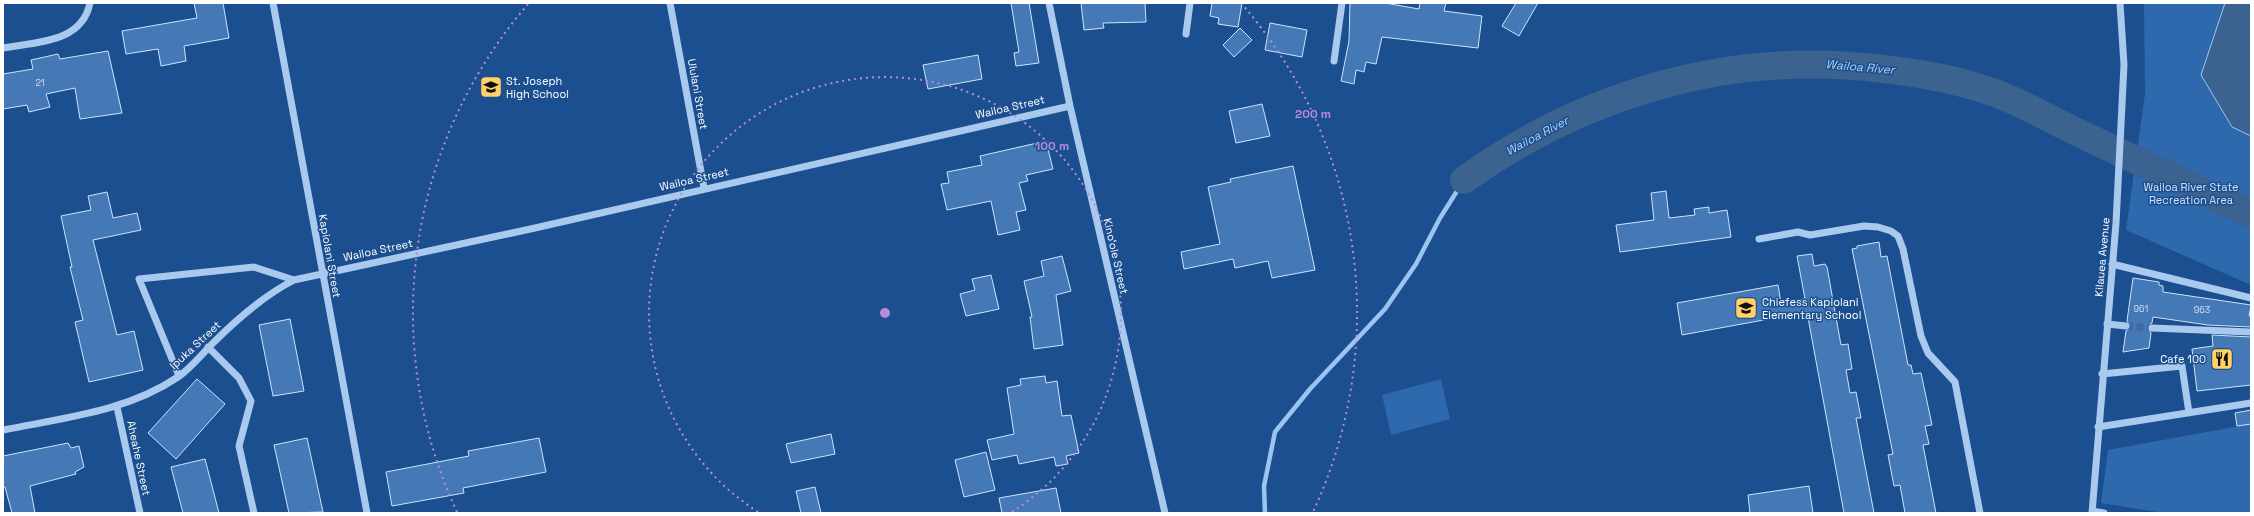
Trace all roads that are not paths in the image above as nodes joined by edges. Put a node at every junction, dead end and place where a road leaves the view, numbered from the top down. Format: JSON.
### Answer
{"nodes":[{"id":1,"x":90,"y":3,"type":"edge"},
{"id":2,"x":273,"y":3,"type":"edge"},
{"id":3,"x":670,"y":3,"type":"edge"},
{"id":4,"x":1049,"y":3,"type":"edge"},
{"id":5,"x":1190,"y":3,"type":"edge"},
{"id":6,"x":1342,"y":3,"type":"edge"},
{"id":7,"x":2120,"y":3,"type":"edge"},
{"id":8,"x":1186,"y":34,"type":"dead end"},
{"id":9,"x":3,"y":48,"type":"edge"},
{"id":10,"x":1334,"y":61,"type":"dead end"},
{"id":11,"x":1070,"y":106,"type":"junction"},
{"id":12,"x":704,"y":188,"type":"junction"},
{"id":13,"x":1759,"y":239,"type":"dead end"},
{"id":14,"x":2112,"y":264,"type":"junction"},
{"id":15,"x":322,"y":273,"type":"junction"},
{"id":16,"x":294,"y":280,"type":"junction"},
{"id":17,"x":2251,"y":298,"type":"edge"},
{"id":18,"x":2107,"y":324,"type":"junction"},
{"id":19,"x":2126,"y":326,"type":"tunnel mouth"},
{"id":20,"x":2152,"y":328,"type":"tunnel mouth"},
{"id":21,"x":2251,"y":332,"type":"edge"},
{"id":22,"x":208,"y":347,"type":"junction"},
{"id":23,"x":2102,"y":374,"type":"junction"},
{"id":24,"x":179,"y":376,"type":"junction"},
{"id":25,"x":2251,"y":403,"type":"edge"},
{"id":26,"x":117,"y":407,"type":"junction"},
{"id":27,"x":2190,"y":413,"type":"junction"},
{"id":28,"x":2098,"y":427,"type":"junction"},
{"id":29,"x":3,"y":430,"type":"edge"},
{"id":30,"x":2092,"y":512,"type":"edge"},
{"id":31,"x":140,"y":513,"type":"edge"},
{"id":32,"x":254,"y":513,"type":"edge"},
{"id":33,"x":367,"y":513,"type":"edge"},
{"id":34,"x":1165,"y":513,"type":"edge"},
{"id":35,"x":1980,"y":513,"type":"edge"},
{"id":36,"x":2104,"y":513,"type":"edge"}],
"edges":[{"from":1,"to":9,"type":"street"},
{"from":2,"to":15,"type":"street","name":"Kapiolani Street"},
{"from":3,"to":12,"type":"street","name":"Ululani Street"},
{"from":4,"to":11,"type":"street","name":"Kinoʻole Street"},
{"from":5,"to":8,"type":"street"},
{"from":6,"to":10,"type":"street"},
{"from":7,"to":14,"type":"street","name":"Kilauea Avenue"},
{"from":11,"to":12,"type":"street","name":"Wailoa Street"},
{"from":11,"to":34,"type":"street","name":"Kinoʻole Street"},
{"from":12,"to":15,"type":"street","name":"Wailoa Street"},
{"from":13,"to":35,"type":"street"},
{"from":14,"to":17,"type":"street"},
{"from":14,"to":18,"type":"street","name":"Kilauea Avenue"},
{"from":15,"to":16,"type":"street","name":"Ipuka Street"},
{"from":15,"to":33,"type":"street","name":"Kapiolani Street"},
{"from":16,"to":22,"type":"street","name":"Ipuka Street"},
{"from":16,"to":24,"type":"street"},
{"from":18,"to":19,"type":"street"},
{"from":18,"to":23,"type":"street","name":"Kilauea Avenue"},
{"from":20,"to":21,"type":"street"},
{"from":22,"to":24,"type":"street","name":"Ipuka Street"},
{"from":22,"to":32,"type":"street"},
{"from":23,"to":27,"type":"street"},
{"from":23,"to":28,"type":"street","name":"Kilauea Avenue"},
{"from":24,"to":26,"type":"street","name":"Ipuka Street"},
{"from":25,"to":27,"type":"street"},
{"from":26,"to":29,"type":"street","name":"Ipuka Street"},
{"from":26,"to":31,"type":"street","name":"Aheahe Street"},
{"from":27,"to":28,"type":"street"},
{"from":28,"to":30,"type":"street","name":"Kilauea Avenue"},
{"from":30,"to":36,"type":"street"}]}
